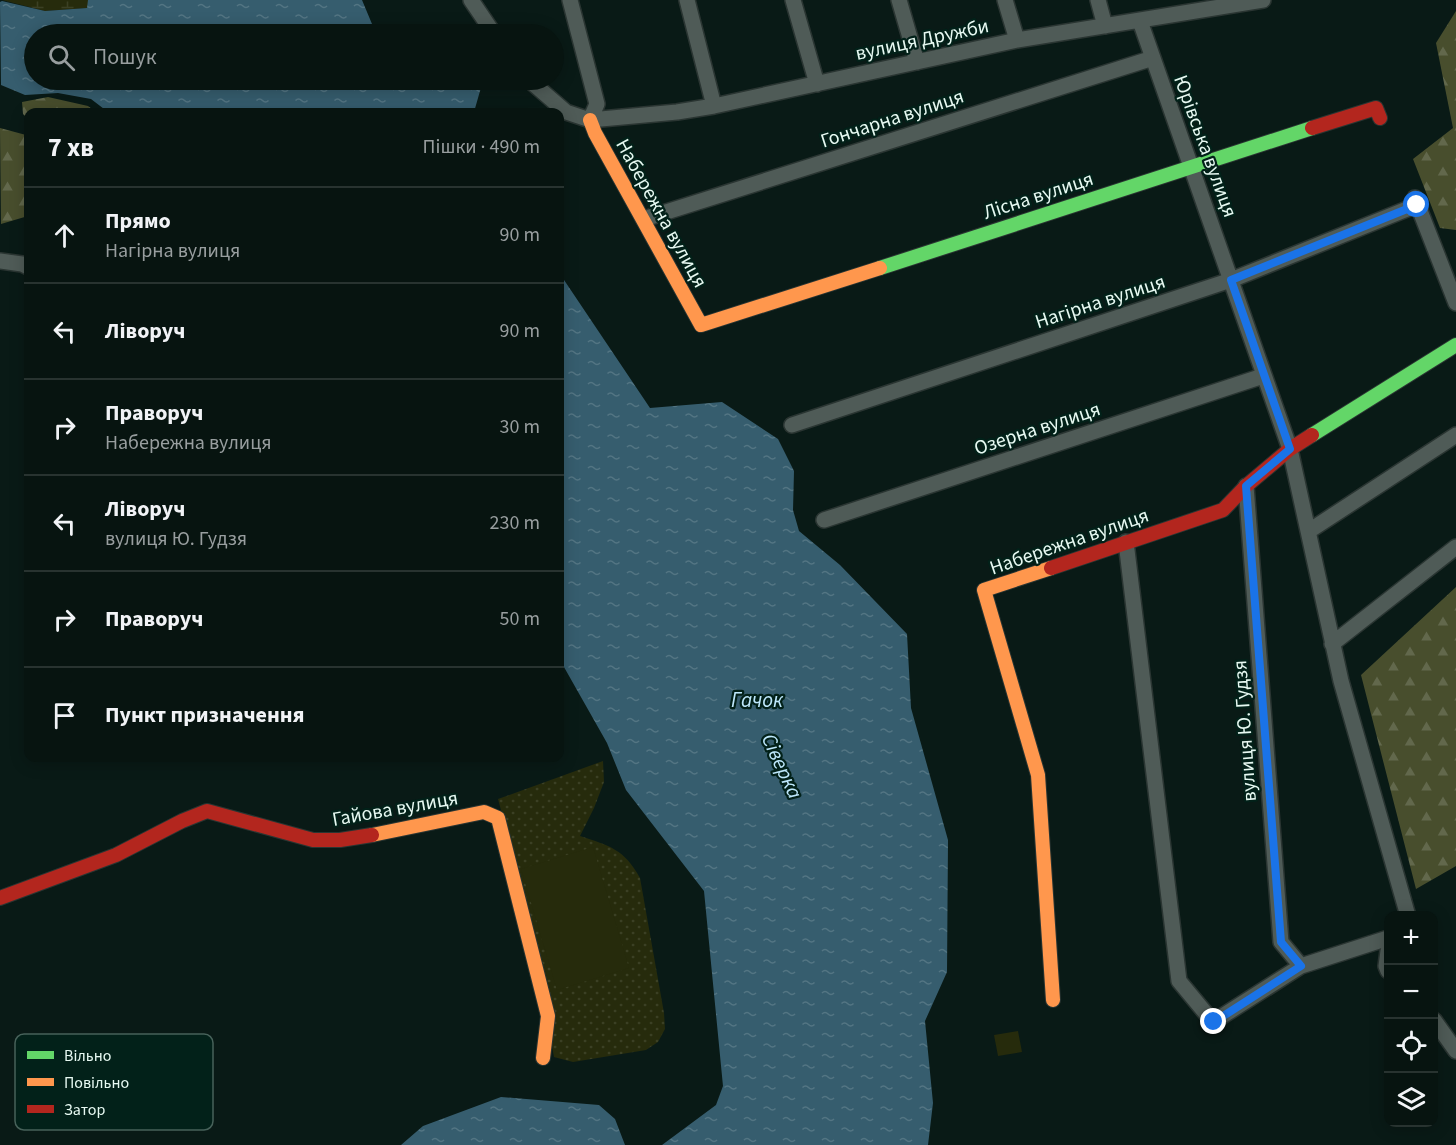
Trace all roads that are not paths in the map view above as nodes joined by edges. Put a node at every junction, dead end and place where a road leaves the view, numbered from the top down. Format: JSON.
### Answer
{"nodes":[{"id":1,"x":471,"y":0,"type":"edge"},
{"id":2,"x":570,"y":0,"type":"edge"},
{"id":3,"x":687,"y":0,"type":"edge"},
{"id":4,"x":793,"y":0,"type":"edge"},
{"id":5,"x":899,"y":0,"type":"edge"},
{"id":6,"x":1005,"y":0,"type":"edge"},
{"id":7,"x":1098,"y":0,"type":"edge"},
{"id":8,"x":1263,"y":0,"type":"edge"},
{"id":9,"x":1200,"y":4,"type":"edge"},
{"id":10,"x":1140,"y":21,"type":"junction"},
{"id":11,"x":487,"y":24,"type":"edge"},
{"id":12,"x":1105,"y":26,"type":"junction"},
{"id":13,"x":1017,"y":40,"type":"junction"},
{"id":14,"x":1153,"y":58,"type":"junction"},
{"id":15,"x":917,"y":62,"type":"junction"},
{"id":16,"x":817,"y":84,"type":"junction"},
{"id":17,"x":541,"y":90,"type":"edge"},
{"id":18,"x":714,"y":106,"type":"junction"},
{"id":19,"x":561,"y":108,"type":"edge"},
{"id":20,"x":564,"y":110,"type":"edge"},
{"id":21,"x":1380,"y":118,"type":"dead end"},
{"id":22,"x":590,"y":120,"type":"junction"},
{"id":23,"x":1191,"y":166,"type":"junction"},
{"id":24,"x":644,"y":219,"type":"junction"},
{"id":25,"x":0,"y":261,"type":"edge"},
{"id":26,"x":24,"y":265,"type":"edge"},
{"id":27,"x":1232,"y":282,"type":"junction"},
{"id":28,"x":1456,"y":303,"type":"edge"},
{"id":29,"x":701,"y":325,"type":"joint"},
{"id":30,"x":1456,"y":345,"type":"edge"},
{"id":31,"x":1263,"y":376,"type":"junction"},
{"id":32,"x":792,"y":426,"type":"dead end"},
{"id":33,"x":1456,"y":435,"type":"edge"},
{"id":34,"x":1290,"y":449,"type":"junction"},
{"id":35,"x":1246,"y":486,"type":"junction"},
{"id":36,"x":824,"y":520,"type":"dead end"},
{"id":37,"x":1309,"y":531,"type":"junction"},
{"id":38,"x":1126,"y":542,"type":"junction"},
{"id":39,"x":1456,"y":547,"type":"edge"},
{"id":40,"x":1332,"y":644,"type":"junction"},
{"id":41,"x":0,"y":898,"type":"edge"},
{"id":42,"x":1407,"y":911,"type":"edge"},
{"id":43,"x":1384,"y":940,"type":"edge"},
{"id":44,"x":1301,"y":966,"type":"junction"},
{"id":45,"x":1053,"y":1000,"type":"dead end"},
{"id":46,"x":1438,"y":1026,"type":"edge"},
{"id":47,"x":1456,"y":1051,"type":"edge"},
{"id":48,"x":543,"y":1058,"type":"dead end"}],
"edges":[{"from":1,"to":11,"type":"street"},
{"from":2,"to":22,"type":"street"},
{"from":3,"to":18,"type":"street"},
{"from":4,"to":16,"type":"street"},
{"from":5,"to":15,"type":"street"},
{"from":6,"to":13,"type":"street"},
{"from":7,"to":12,"type":"street"},
{"from":8,"to":9,"type":"street","name":"вулиця Дружби"},
{"from":9,"to":10,"type":"street","name":"вулиця Дружби"},
{"from":10,"to":12,"type":"street","name":"вулиця Дружби"},
{"from":10,"to":14,"type":"street","name":"Юрівська вулиця"},
{"from":12,"to":13,"type":"street","name":"вулиця Дружби"},
{"from":13,"to":15,"type":"street","name":"вулиця Дружби"},
{"from":14,"to":23,"type":"street","name":"Юрівська вулиця"},
{"from":14,"to":24,"type":"street","name":"Гончарна вулиця"},
{"from":15,"to":16,"type":"street","name":"вулиця Дружби"},
{"from":16,"to":18,"type":"street","name":"вулиця Дружби"},
{"from":17,"to":19,"type":"street"},
{"from":18,"to":22,"type":"street","name":"вулиця Дружби"},
{"from":20,"to":22,"type":"street"},
{"from":21,"to":23,"type":"street","name":"Лісна вулиця"},
{"from":22,"to":24,"type":"street","name":"Набережна вулиця"},
{"from":23,"to":27,"type":"street","name":"Юрівська вулиця"},
{"from":23,"to":29,"type":"street","name":"Лісна вулиця"},
{"from":24,"to":29,"type":"street","name":"Набережна вулиця"},
{"from":25,"to":26,"type":"street"},
{"from":27,"to":28,"type":"street","name":"Нагірна вулиця"},
{"from":27,"to":31,"type":"street","name":"Юрівська вулиця"},
{"from":27,"to":32,"type":"street","name":"Нагірна вулиця"},
{"from":30,"to":34,"type":"street","name":"Набережна вулиця"},
{"from":31,"to":34,"type":"street","name":"Юрівська вулиця"},
{"from":31,"to":36,"type":"street","name":"Озерна вулиця"},
{"from":33,"to":37,"type":"street"},
{"from":34,"to":35,"type":"street","name":"Набережна вулиця"},
{"from":34,"to":37,"type":"street","name":"Юрівська вулиця"},
{"from":35,"to":38,"type":"street","name":"Набережна вулиця"},
{"from":35,"to":44,"type":"street","name":"вулиця Ю. Гудзя"},
{"from":37,"to":40,"type":"street","name":"Юрівська вулиця"},
{"from":38,"to":44,"type":"street"},
{"from":38,"to":45,"type":"street","name":"Набережна вулиця"},
{"from":39,"to":40,"type":"street"},
{"from":40,"to":42,"type":"street","name":"Юрівська вулиця"},
{"from":41,"to":48,"type":"street","name":"Гайова вулиця"},
{"from":43,"to":44,"type":"street"},
{"from":46,"to":47,"type":"street"}]}
